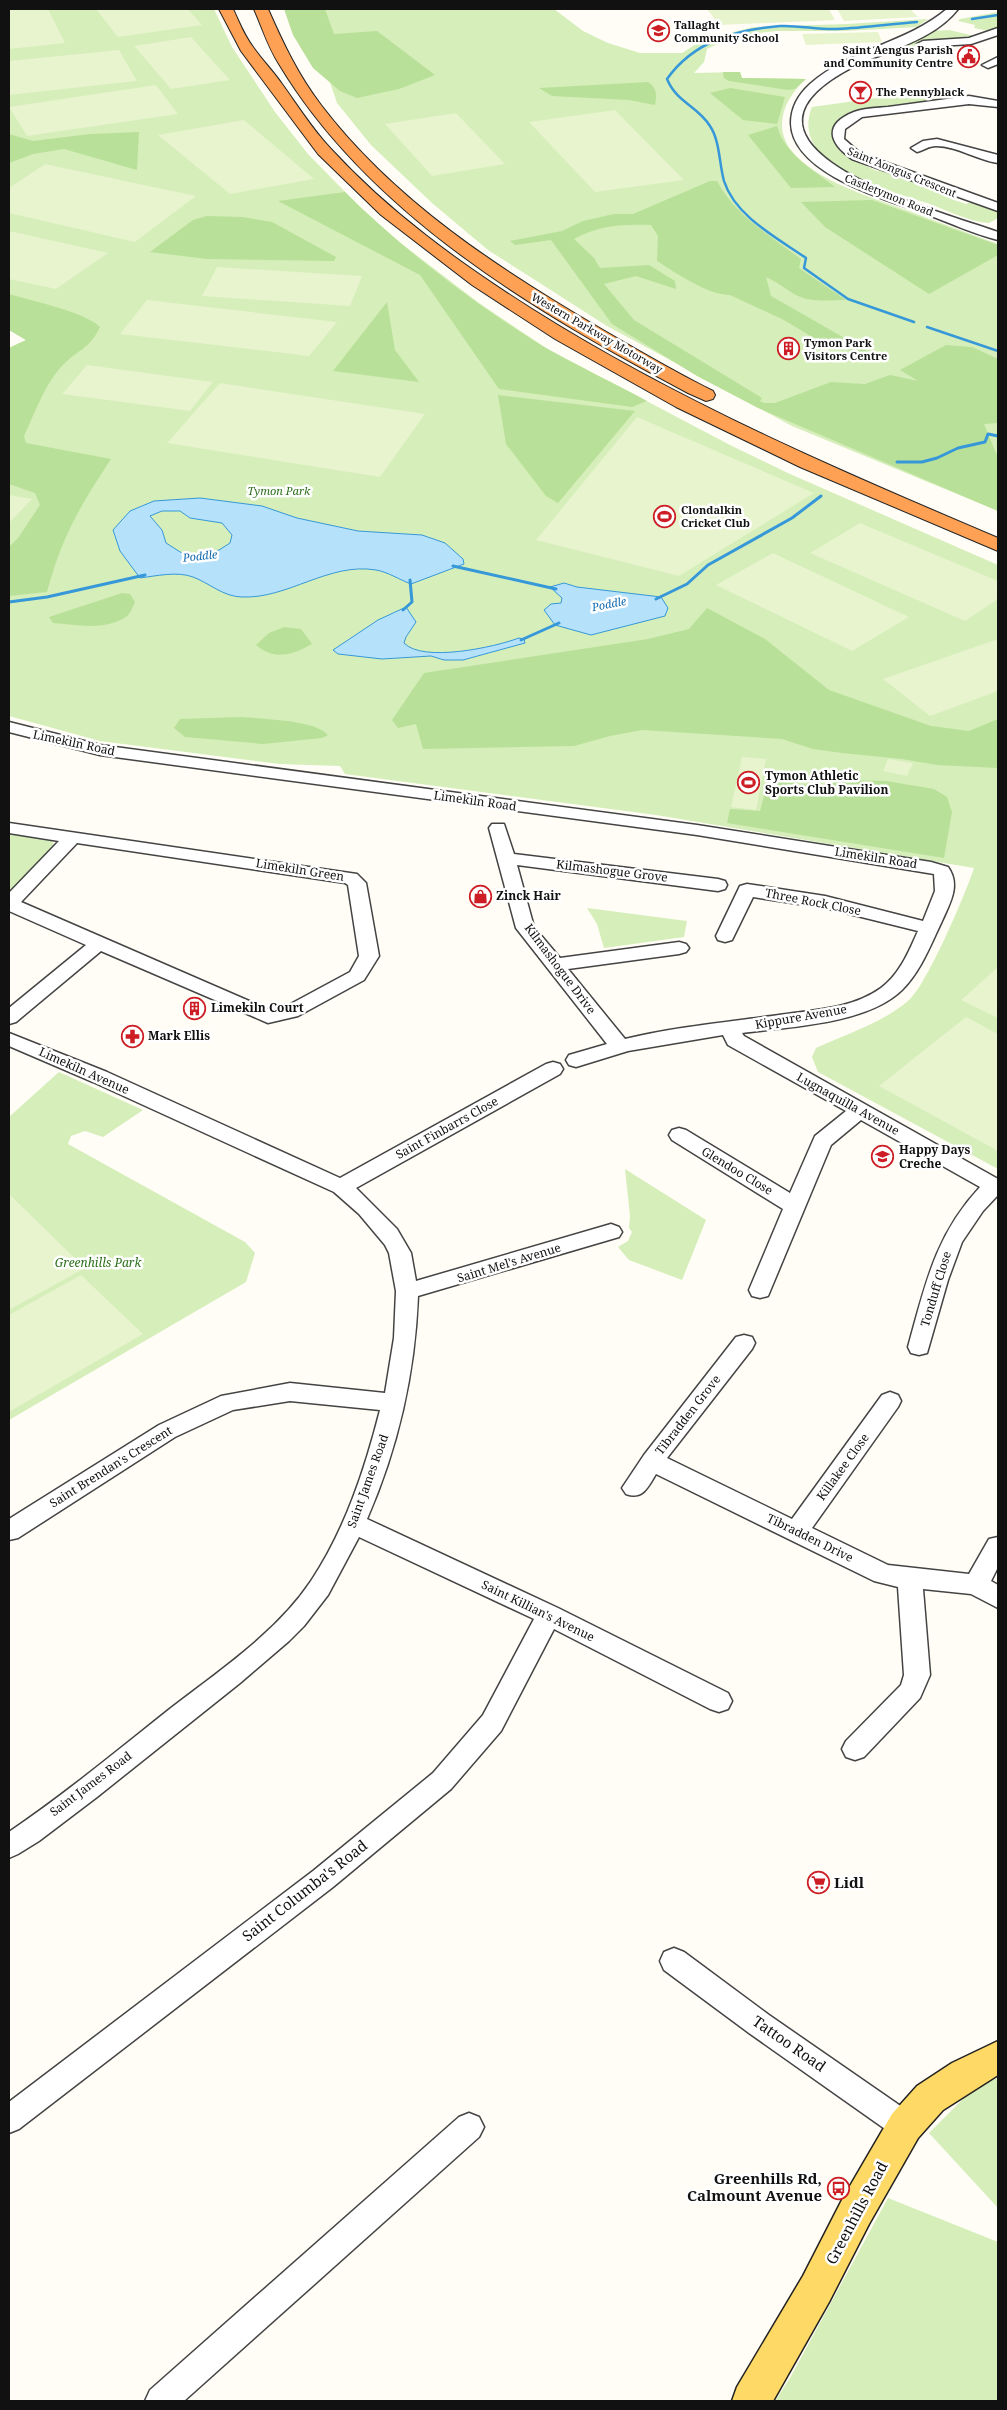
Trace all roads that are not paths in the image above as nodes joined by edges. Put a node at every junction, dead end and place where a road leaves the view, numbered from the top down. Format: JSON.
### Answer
{"nodes":[{"id":1,"x":226,"y":9,"type":"edge"},
{"id":2,"x":241,"y":9,"type":"edge"},
{"id":3,"x":953,"y":9,"type":"edge"},
{"id":4,"x":267,"y":12,"type":"edge"},
{"id":5,"x":933,"y":25,"type":"junction"},
{"id":6,"x":946,"y":28,"type":"dead end"},
{"id":7,"x":963,"y":30,"type":"dead end"},
{"id":8,"x":995,"y":35,"type":"edge"},
{"id":9,"x":923,"y":44,"type":"dead end"},
{"id":10,"x":264,"y":68,"type":"junction"},
{"id":11,"x":938,"y":92,"type":"dead end"},
{"id":12,"x":950,"y":102,"type":"junction"},
{"id":13,"x":998,"y":104,"type":"edge"},
{"id":14,"x":986,"y":143,"type":"dead end"},
{"id":15,"x":917,"y":148,"type":"dead end"},
{"id":16,"x":970,"y":151,"type":"junction"},
{"id":17,"x":998,"y":158,"type":"edge"},
{"id":18,"x":998,"y":207,"type":"edge"},
{"id":19,"x":998,"y":222,"type":"edge"},
{"id":20,"x":984,"y":231,"type":"junction"},
{"id":21,"x":998,"y":236,"type":"edge"},
{"id":22,"x":721,"y":402,"type":"dead end"},
{"id":23,"x":754,"y":419,"type":"dead end"},
{"id":24,"x":998,"y":528,"type":"edge"},
{"id":25,"x":998,"y":545,"type":"edge"},
{"id":26,"x":9,"y":727,"type":"edge"},
{"id":27,"x":9,"y":828,"type":"edge"},
{"id":28,"x":498,"y":828,"type":"dead end"},
{"id":29,"x":73,"y":837,"type":"junction"},
{"id":30,"x":506,"y":858,"type":"junction"},
{"id":31,"x":942,"y":870,"type":"joint"},
{"id":32,"x":718,"y":885,"type":"dead end"},
{"id":33,"x":9,"y":904,"type":"edge"},
{"id":34,"x":929,"y":928,"type":"junction"},
{"id":35,"x":725,"y":936,"type":"dead end"},
{"id":36,"x":98,"y":944,"type":"junction"},
{"id":37,"x":679,"y":948,"type":"dead end"},
{"id":38,"x":556,"y":965,"type":"junction"},
{"id":39,"x":9,"y":1018,"type":"edge"},
{"id":40,"x":731,"y":1029,"type":"junction"},
{"id":41,"x":9,"y":1039,"type":"edge"},
{"id":42,"x":619,"y":1046,"type":"junction"},
{"id":43,"x":576,"y":1060,"type":"dead end"},
{"id":44,"x":553,"y":1069,"type":"dead end"},
{"id":45,"x":150,"y":1101,"type":"joint"},
{"id":46,"x":860,"y":1110,"type":"junction"},
{"id":47,"x":679,"y":1135,"type":"dead end"},
{"id":48,"x":341,"y":1187,"type":"junction"},
{"id":49,"x":996,"y":1187,"type":"edge"},
{"id":50,"x":794,"y":1206,"type":"junction"},
{"id":51,"x":611,"y":1232,"type":"dead end"},
{"id":52,"x":407,"y":1290,"type":"junction"},
{"id":53,"x":760,"y":1290,"type":"dead end"},
{"id":54,"x":744,"y":1343,"type":"dead end"},
{"id":55,"x":918,"y":1347,"type":"dead end"},
{"id":56,"x":890,"y":1401,"type":"dead end"},
{"id":57,"x":394,"y":1403,"type":"junction"},
{"id":58,"x":652,"y":1461,"type":"junction"},
{"id":59,"x":634,"y":1488,"type":"dead end"},
{"id":60,"x":354,"y":1524,"type":"junction"},
{"id":61,"x":9,"y":1531,"type":"edge"},
{"id":62,"x":796,"y":1532,"type":"junction"},
{"id":63,"x":998,"y":1546,"type":"edge"},
{"id":64,"x":910,"y":1579,"type":"junction"},
{"id":65,"x":976,"y":1584,"type":"junction"},
{"id":66,"x":998,"y":1598,"type":"edge"},
{"id":67,"x":549,"y":1615,"type":"junction"},
{"id":68,"x":719,"y":1701,"type":"dead end"},
{"id":69,"x":855,"y":1749,"type":"dead end"},
{"id":70,"x":9,"y":1846,"type":"edge"},
{"id":71,"x":674,"y":1961,"type":"dead end"},
{"id":72,"x":998,"y":2057,"type":"edge"},
{"id":73,"x":9,"y":2119,"type":"edge"},
{"id":74,"x":905,"y":2126,"type":"junction"},
{"id":75,"x":469,"y":2127,"type":"dead end"},
{"id":76,"x":162,"y":2401,"type":"edge"},
{"id":77,"x":751,"y":2401,"type":"edge"}],
"edges":[{"from":1,"to":10,"type":"highway"},
{"from":2,"to":10,"type":"highway"},
{"from":3,"to":5,"type":"street","name":"Castletymon Road"},
{"from":4,"to":22,"type":"highway","name":"Western Parkway Motorway"},
{"from":5,"to":6,"type":"street"},
{"from":5,"to":20,"type":"street","name":"Castletymon Road"},
{"from":7,"to":8,"type":"street"},
{"from":8,"to":9,"type":"street"},
{"from":10,"to":25,"type":"highway","name":"Western Parkway Motorway"},
{"from":11,"to":12,"type":"street"},
{"from":12,"to":13,"type":"street","name":"Saint Aongus Crescent"},
{"from":12,"to":18,"type":"street","name":"Saint Aongus Crescent"},
{"from":14,"to":16,"type":"street"},
{"from":15,"to":16,"type":"street"},
{"from":16,"to":17,"type":"street"},
{"from":19,"to":20,"type":"street"},
{"from":20,"to":21,"type":"street","name":"Castletymon Road"},
{"from":23,"to":24,"type":"highway"},
{"from":26,"to":31,"type":"street","name":"Limekiln Road"},
{"from":27,"to":29,"type":"street","name":"Limekiln Green"},
{"from":28,"to":30,"type":"street","name":"Kilmashogue Drive"},
{"from":29,"to":33,"type":"street","name":"Limekiln Green"},
{"from":29,"to":36,"type":"street","name":"Limekiln Green"},
{"from":30,"to":32,"type":"street","name":"Kilmashogue Grove"},
{"from":30,"to":38,"type":"street","name":"Kilmashogue Drive"},
{"from":31,"to":34,"type":"street","name":"Kippure Avenue"},
{"from":33,"to":36,"type":"street","name":"Limekiln Green"},
{"from":34,"to":35,"type":"street","name":"Three Rock Close"},
{"from":34,"to":40,"type":"street","name":"Kippure Avenue"},
{"from":36,"to":39,"type":"street"},
{"from":37,"to":38,"type":"street"},
{"from":38,"to":42,"type":"street","name":"Kilmashogue Drive"},
{"from":40,"to":42,"type":"street","name":"Kippure Avenue"},
{"from":40,"to":46,"type":"street","name":"Lugnaquilla Avenue"},
{"from":41,"to":45,"type":"street","name":"Limekiln Avenue"},
{"from":42,"to":43,"type":"street","name":"Kippure Avenue"},
{"from":44,"to":48,"type":"street","name":"Saint Finbarrs Close"},
{"from":45,"to":48,"type":"street","name":"Saint James Road"},
{"from":46,"to":49,"type":"street","name":"Lugnaquilla Avenue"},
{"from":46,"to":50,"type":"street"},
{"from":47,"to":50,"type":"street","name":"Glendoo Close"},
{"from":48,"to":52,"type":"street","name":"Saint James Road"},
{"from":49,"to":55,"type":"street","name":"Tonduff Close"},
{"from":50,"to":53,"type":"street"},
{"from":51,"to":52,"type":"street","name":"Saint Mel's Avenue"},
{"from":52,"to":57,"type":"street","name":"Saint James Road"},
{"from":54,"to":58,"type":"street","name":"Tibradden Grove"},
{"from":56,"to":62,"type":"street","name":"Killakee Close"},
{"from":57,"to":60,"type":"street","name":"Saint James Road"},
{"from":57,"to":61,"type":"street","name":"Saint Brendan's Crescent"},
{"from":58,"to":59,"type":"street","name":"Tibradden Grove"},
{"from":58,"to":62,"type":"street","name":"Tibradden Drive"},
{"from":60,"to":67,"type":"street","name":"Saint Killian's Avenue"},
{"from":60,"to":70,"type":"street","name":"Saint James Road"},
{"from":62,"to":64,"type":"street","name":"Tibradden Drive"},
{"from":63,"to":65,"type":"street"},
{"from":64,"to":65,"type":"street","name":"Tibradden Drive"},
{"from":64,"to":69,"type":"street"},
{"from":65,"to":66,"type":"street"},
{"from":67,"to":68,"type":"street","name":"Saint Killian's Avenue"},
{"from":67,"to":73,"type":"street","name":"Saint Columba's Road"},
{"from":71,"to":74,"type":"street","name":"Tattoo Road"},
{"from":72,"to":74,"type":"main road","name":"Greenhills Road"},
{"from":74,"to":77,"type":"main road","name":"Greenhills Road"},
{"from":75,"to":76,"type":"street"}]}
